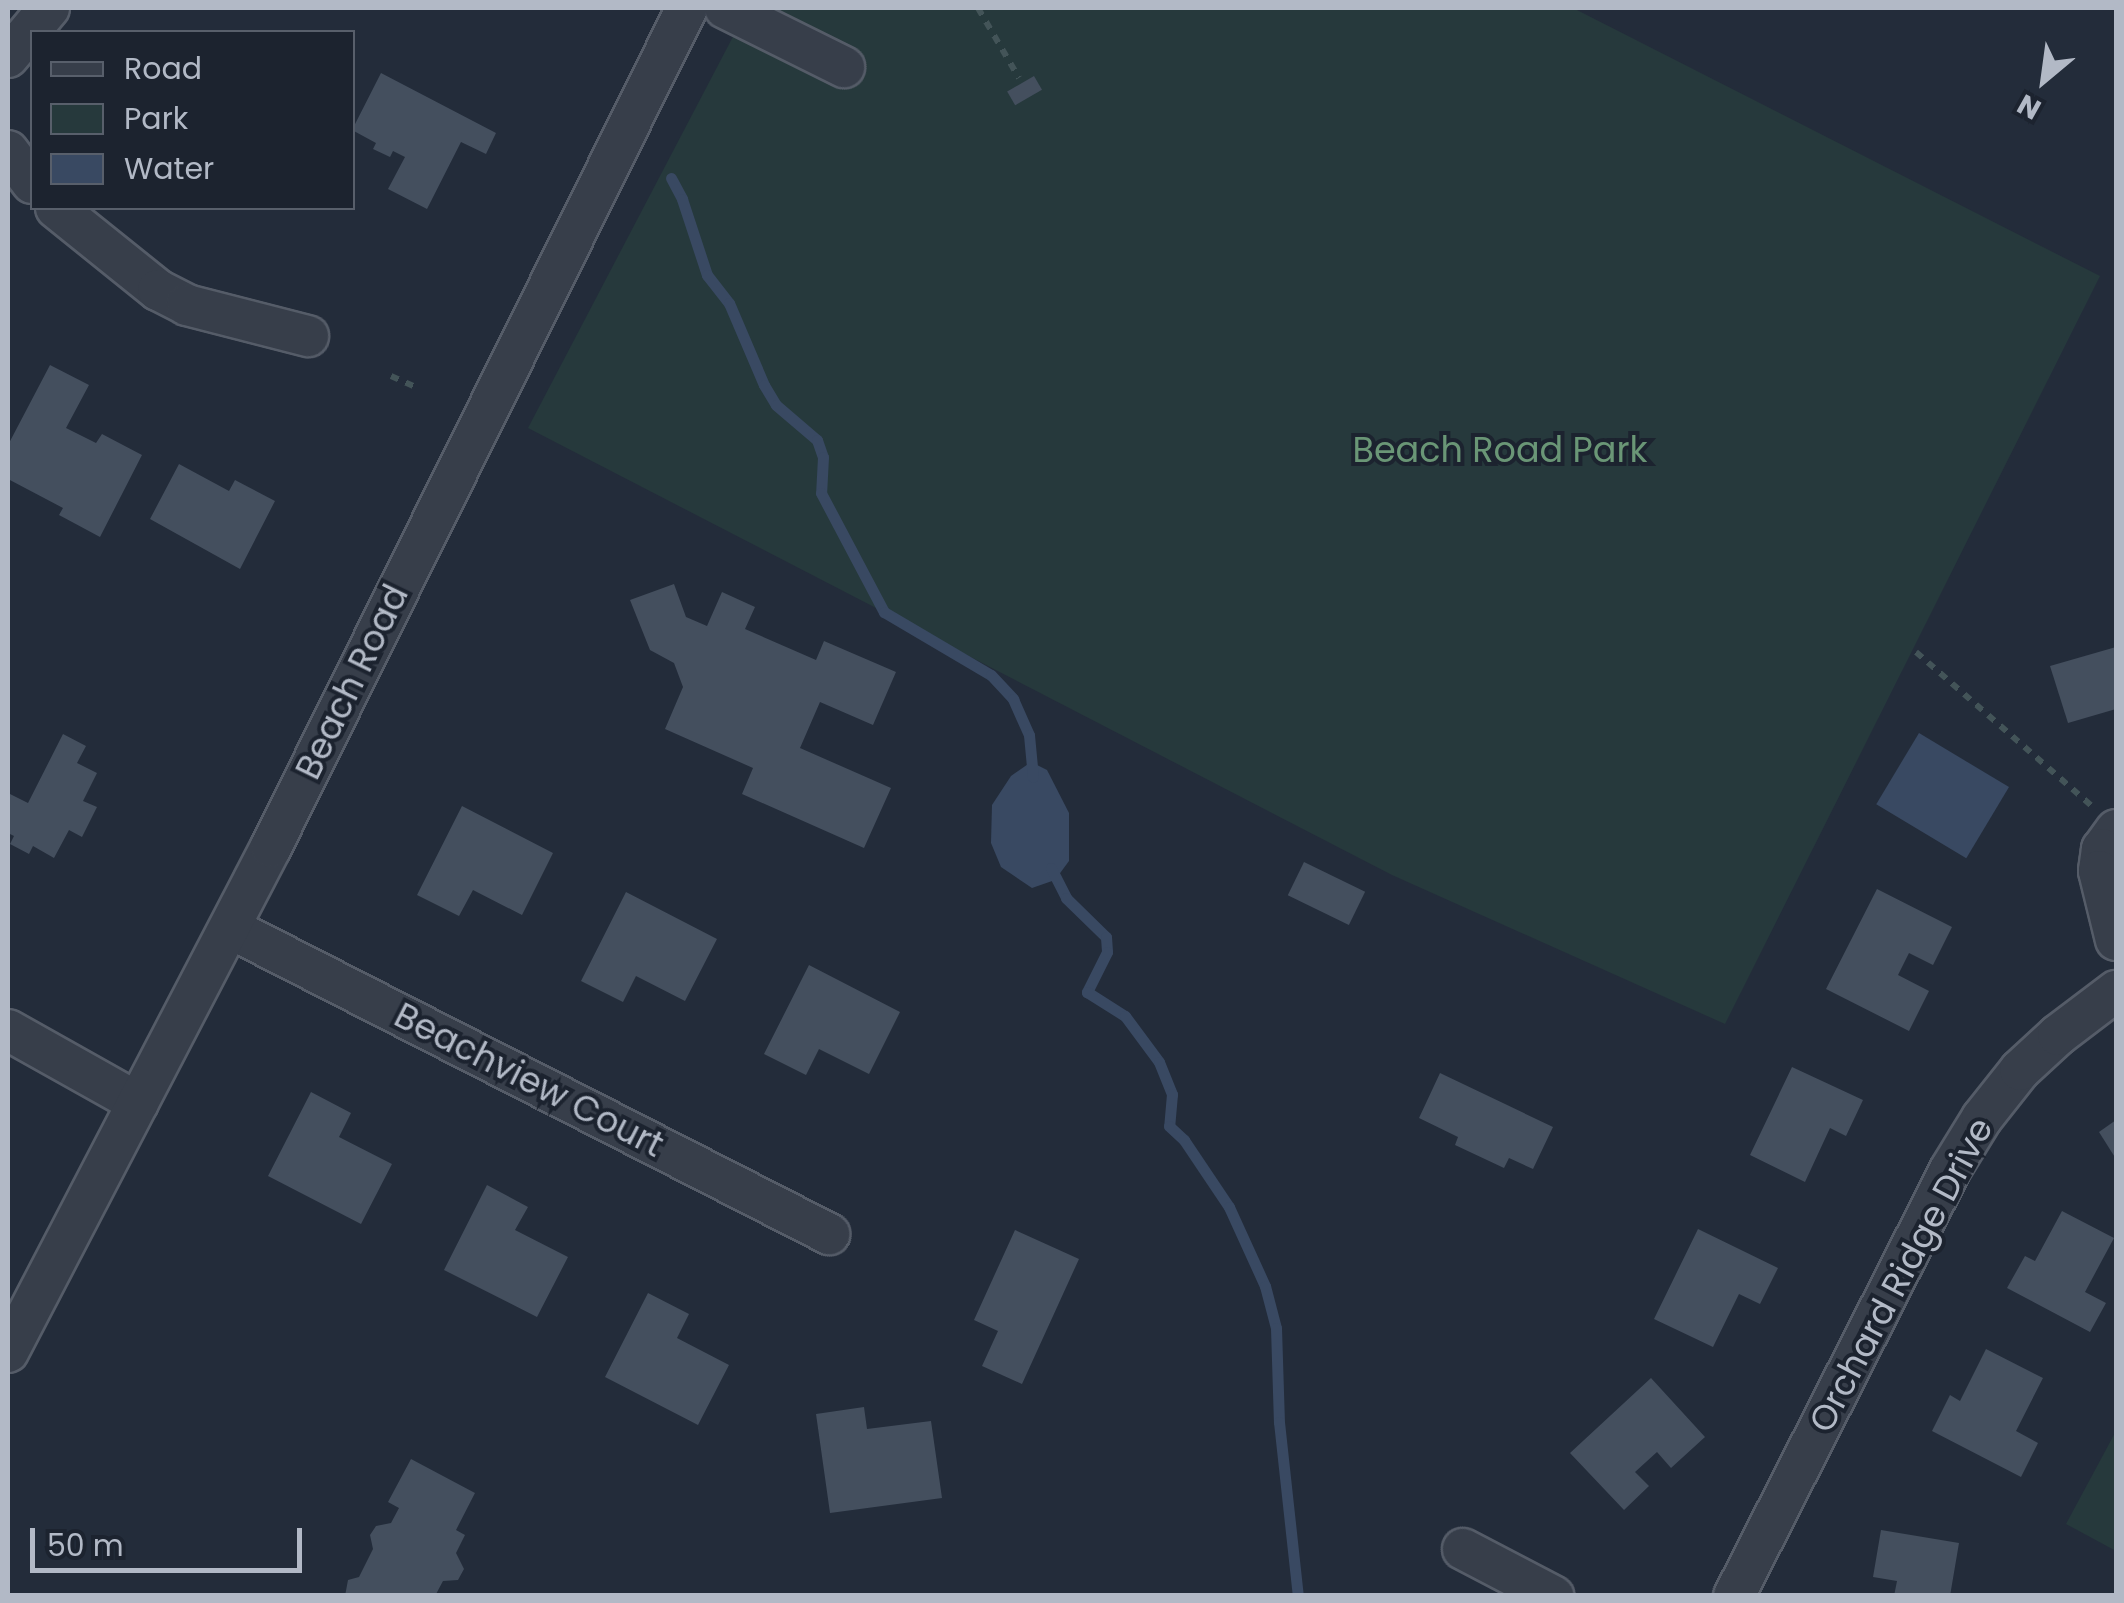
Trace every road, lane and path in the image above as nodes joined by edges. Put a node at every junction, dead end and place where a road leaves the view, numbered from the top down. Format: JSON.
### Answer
{"nodes":[{"id":1,"x":50,"y":8,"type":"edge"},
{"id":2,"x":688,"y":8,"type":"edge"},
{"id":3,"x":725,"y":8,"type":"edge"},
{"id":4,"x":978,"y":8,"type":"edge"},
{"id":5,"x":31,"y":30,"type":"edge"},
{"id":6,"x":30,"y":31,"type":"edge"},
{"id":7,"x":8,"y":56,"type":"edge"},
{"id":8,"x":844,"y":67,"type":"dead end"},
{"id":9,"x":1018,"y":78,"type":"dead end"},
{"id":10,"x":8,"y":151,"type":"edge"},
{"id":11,"x":30,"y":179,"type":"edge"},
{"id":12,"x":58,"y":210,"type":"edge"},
{"id":13,"x":308,"y":336,"type":"dead end"},
{"id":14,"x":390,"y":376,"type":"dead end"},
{"id":15,"x":418,"y":388,"type":"dead end"},
{"id":16,"x":1916,"y":652,"type":"dead end"},
{"id":17,"x":2110,"y":824,"type":"edge"},
{"id":18,"x":230,"y":928,"type":"junction"},
{"id":19,"x":2116,"y":940,"type":"edge"},
{"id":20,"x":2116,"y":992,"type":"edge"},
{"id":21,"x":8,"y":1030,"type":"edge"},
{"id":22,"x":138,"y":1103,"type":"junction"},
{"id":23,"x":829,"y":1234,"type":"dead end"},
{"id":24,"x":8,"y":1352,"type":"edge"},
{"id":25,"x":1463,"y":1549,"type":"dead end"},
{"id":26,"x":1553,"y":1596,"type":"edge"},
{"id":27,"x":1734,"y":1596,"type":"edge"}],
"edges":[{"from":1,"to":5,"type":"street"},
{"from":2,"to":18,"type":"street","name":"Beach Road"},
{"from":3,"to":8,"type":"street"},
{"from":4,"to":9,"type":"path"},
{"from":6,"to":7,"type":"street"},
{"from":10,"to":11,"type":"street"},
{"from":12,"to":13,"type":"street"},
{"from":14,"to":15,"type":"path"},
{"from":16,"to":17,"type":"path"},
{"from":17,"to":19,"type":"street"},
{"from":18,"to":22,"type":"street","name":"Beach Road"},
{"from":18,"to":23,"type":"street","name":"Beachview Court"},
{"from":20,"to":27,"type":"street","name":"Orchard Ridge Drive"},
{"from":21,"to":22,"type":"street"},
{"from":22,"to":24,"type":"street","name":"Beach Road"},
{"from":25,"to":26,"type":"street"}]}
